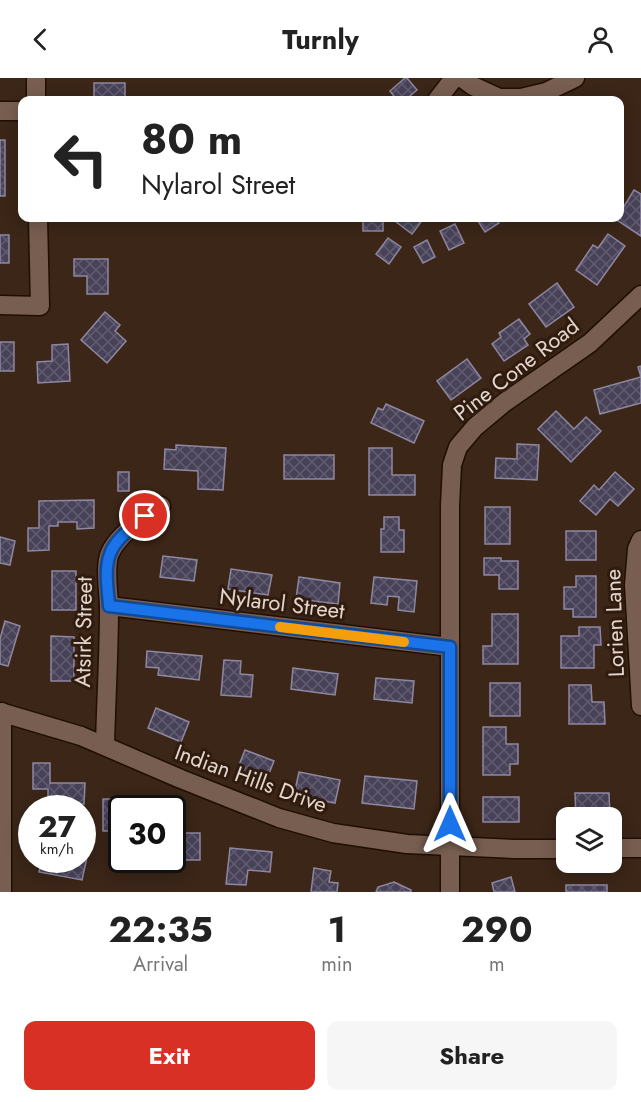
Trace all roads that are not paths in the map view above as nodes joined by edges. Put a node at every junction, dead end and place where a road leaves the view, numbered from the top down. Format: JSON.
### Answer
{"nodes":[{"id":1,"x":36,"y":78,"type":"edge"},
{"id":2,"x":454,"y":78,"type":"edge"},
{"id":3,"x":462,"y":78,"type":"edge"},
{"id":4,"x":575,"y":78,"type":"edge"},
{"id":5,"x":36,"y":96,"type":"edge"},
{"id":6,"x":440,"y":96,"type":"edge"},
{"id":7,"x":487,"y":96,"type":"edge"},
{"id":8,"x":529,"y":96,"type":"edge"},
{"id":9,"x":0,"y":111,"type":"edge"},
{"id":10,"x":18,"y":111,"type":"edge"},
{"id":11,"x":38,"y":222,"type":"edge"},
{"id":12,"x":641,"y":296,"type":"edge"},
{"id":13,"x":0,"y":305,"type":"edge"},
{"id":14,"x":161,"y":507,"type":"dead end"},
{"id":15,"x":641,"y":540,"type":"edge"},
{"id":16,"x":109,"y":606,"type":"junction"},
{"id":17,"x":450,"y":647,"type":"junction"},
{"id":18,"x":641,"y":706,"type":"edge"},
{"id":19,"x":1,"y":712,"type":"edge"},
{"id":20,"x":105,"y":746,"type":"junction"},
{"id":21,"x":450,"y":846,"type":"junction"},
{"id":22,"x":622,"y":848,"type":"edge"},
{"id":23,"x":641,"y":848,"type":"edge"},
{"id":24,"x":556,"y":849,"type":"edge"},
{"id":25,"x":2,"y":892,"type":"edge"},
{"id":26,"x":450,"y":892,"type":"edge"}],
"edges":[{"from":1,"to":5,"type":"street"},
{"from":2,"to":6,"type":"street"},
{"from":3,"to":7,"type":"street"},
{"from":4,"to":8,"type":"street"},
{"from":9,"to":10,"type":"street"},
{"from":11,"to":13,"type":"street"},
{"from":12,"to":17,"type":"street","name":"Pine Cone Road"},
{"from":14,"to":16,"type":"street","name":"Atsirk Street"},
{"from":15,"to":18,"type":"street","name":"Lorien Lane"},
{"from":16,"to":17,"type":"street","name":"Nylarol Street"},
{"from":16,"to":20,"type":"street","name":"Atsirk Street"},
{"from":17,"to":21,"type":"street","name":"Pine Cone Road"},
{"from":19,"to":20,"type":"street","name":"Indian Hills Drive"},
{"from":19,"to":25,"type":"street"},
{"from":20,"to":21,"type":"street","name":"Indian Hills Drive"},
{"from":21,"to":24,"type":"street","name":"Indian Hills Drive"},
{"from":21,"to":26,"type":"street","name":"Pine Cone Road"},
{"from":22,"to":23,"type":"street"}]}
